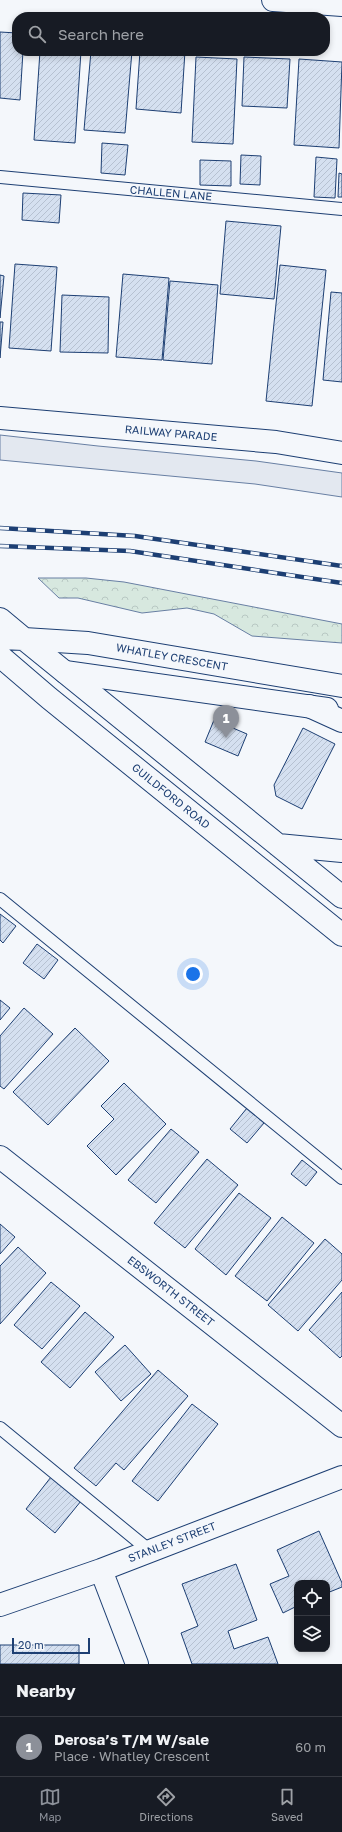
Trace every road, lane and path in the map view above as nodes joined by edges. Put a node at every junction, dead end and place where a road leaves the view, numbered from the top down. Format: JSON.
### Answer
{"nodes":[{"id":1,"x":272,"y":0,"type":"edge"},
{"id":2,"x":342,"y":5,"type":"edge"},
{"id":3,"x":0,"y":176,"type":"edge"},
{"id":4,"x":342,"y":209,"type":"edge"},
{"id":5,"x":0,"y":418,"type":"edge"},
{"id":6,"x":342,"y":453,"type":"edge"},
{"id":7,"x":24,"y":639,"type":"junction"},
{"id":8,"x":2,"y":647,"type":"edge"},
{"id":9,"x":65,"y":672,"type":"junction"},
{"id":10,"x":342,"y":686,"type":"edge"},
{"id":11,"x":309,"y":706,"type":"junction"},
{"id":12,"x":342,"y":712,"type":"edge"},
{"id":13,"x":342,"y":721,"type":"edge"},
{"id":14,"x":278,"y":845,"type":"junction"},
{"id":15,"x":342,"y":851,"type":"edge"},
{"id":16,"x":342,"y":897,"type":"edge"},
{"id":17,"x":0,"y":899,"type":"edge"},
{"id":18,"x":342,"y":935,"type":"edge"},
{"id":19,"x":0,"y":1156,"type":"edge"},
{"id":20,"x":342,"y":1178,"type":"edge"},
{"id":21,"x":342,"y":1426,"type":"edge"},
{"id":22,"x":0,"y":1428,"type":"edge"},
{"id":23,"x":342,"y":1477,"type":"edge"},
{"id":24,"x":150,"y":1551,"type":"junction"},
{"id":25,"x":101,"y":1570,"type":"junction"},
{"id":26,"x":0,"y":1605,"type":"edge"},
{"id":27,"x":137,"y":1664,"type":"edge"}],
"edges":[{"from":1,"to":2,"type":"main road"},
{"from":3,"to":4,"type":"lane","name":"CHALLEN LANE"},
{"from":5,"to":6,"type":"main road","name":"RAILWAY PARADE"},
{"from":7,"to":8,"type":"main road","name":"WHATLEY CRESCENT"},
{"from":7,"to":9,"type":"main road"},
{"from":7,"to":10,"type":"main road","name":"WHATLEY CRESCENT"},
{"from":8,"to":9,"type":"main road"},
{"from":8,"to":18,"type":"main road","name":"GUILDFORD ROAD"},
{"from":9,"to":11,"type":"main road"},
{"from":9,"to":14,"type":"main road"},
{"from":11,"to":12,"type":"main road"},
{"from":11,"to":13,"type":"main road"},
{"from":14,"to":15,"type":"main road"},
{"from":14,"to":16,"type":"main road"},
{"from":17,"to":20,"type":"lane"},
{"from":19,"to":21,"type":"main road","name":"EBSWORTH STREET"},
{"from":22,"to":24,"type":"lane"},
{"from":23,"to":24,"type":"main road","name":"STANLEY STREET"},
{"from":24,"to":25,"type":"main road","name":"STANLEY STREET"},
{"from":25,"to":26,"type":"main road","name":"STANLEY STREET"},
{"from":25,"to":27,"type":"main road"}]}
